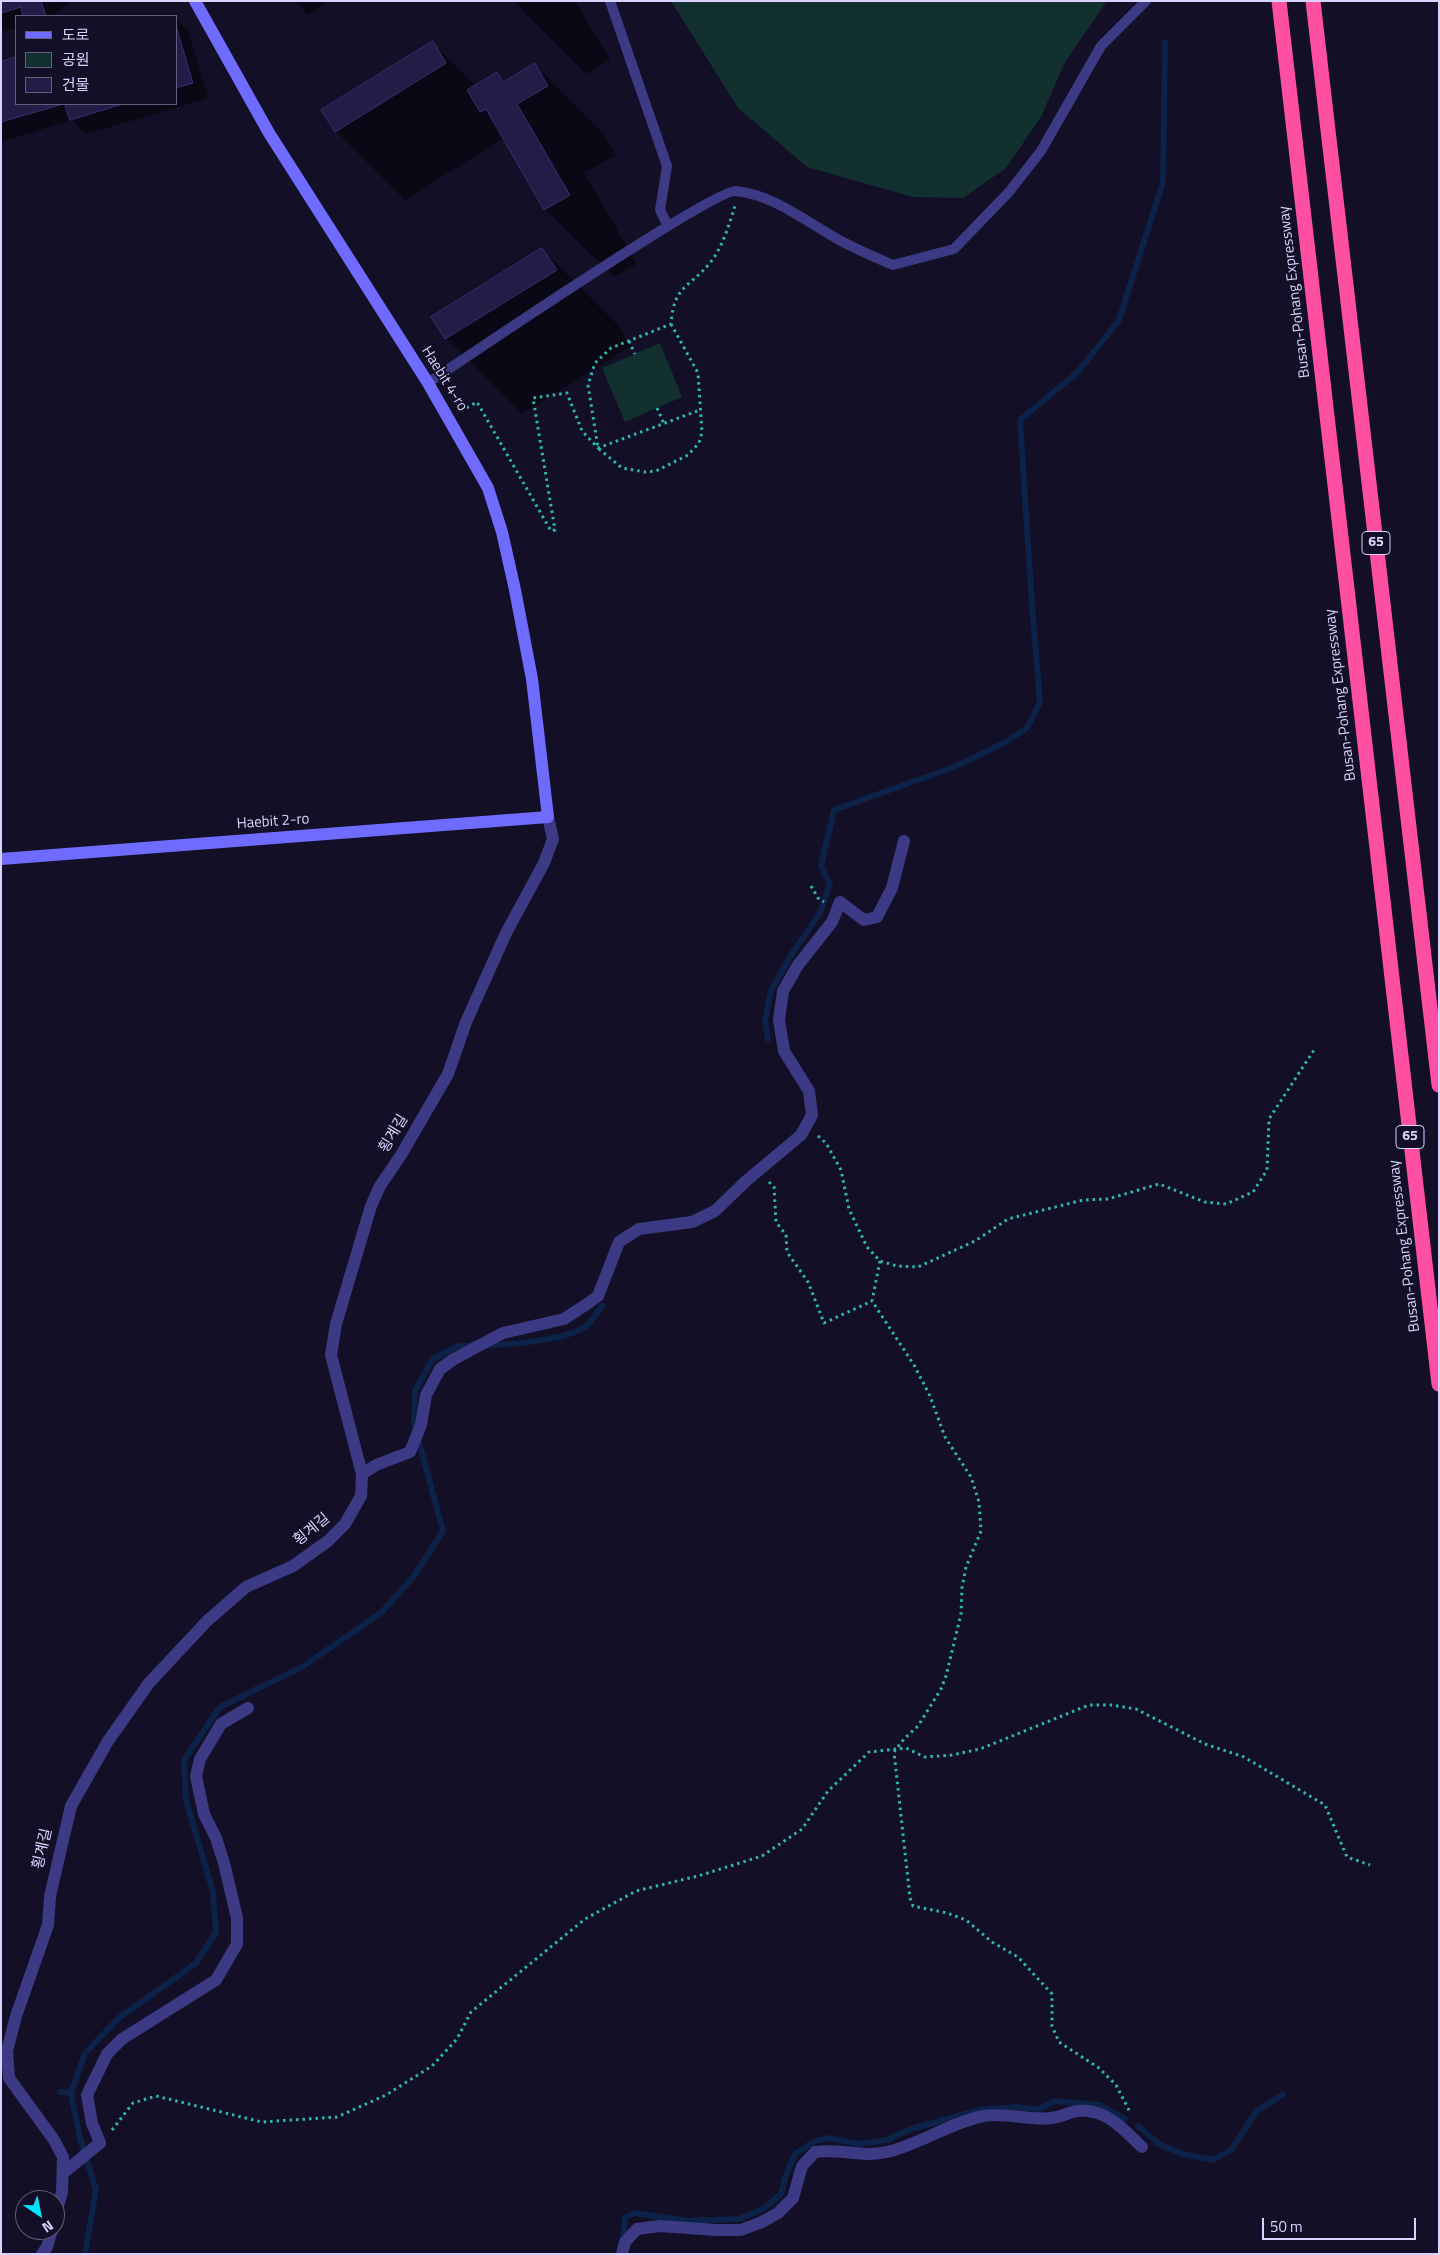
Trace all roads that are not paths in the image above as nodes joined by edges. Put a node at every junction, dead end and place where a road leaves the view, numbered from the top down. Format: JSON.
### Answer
{"nodes":[{"id":1,"x":195,"y":1,"type":"edge"},
{"id":2,"x":610,"y":1,"type":"edge"},
{"id":3,"x":1146,"y":1,"type":"edge"},
{"id":4,"x":1279,"y":1,"type":"edge"},
{"id":5,"x":1313,"y":1,"type":"edge"},
{"id":6,"x":668,"y":226,"type":"junction"},
{"id":7,"x":428,"y":383,"type":"junction"},
{"id":8,"x":548,"y":817,"type":"junction"},
{"id":9,"x":904,"y":841,"type":"dead end"},
{"id":10,"x":1,"y":859,"type":"edge"},
{"id":11,"x":1439,"y":1085,"type":"edge"},
{"id":12,"x":1439,"y":1384,"type":"edge"},
{"id":13,"x":362,"y":1474,"type":"junction"},
{"id":14,"x":248,"y":1708,"type":"dead end"},
{"id":15,"x":1142,"y":2147,"type":"dead end"},
{"id":16,"x":63,"y":2173,"type":"junction"},
{"id":17,"x":62,"y":2190,"type":"edge"},
{"id":18,"x":49,"y":2240,"type":"edge"},
{"id":19,"x":42,"y":2254,"type":"edge"},
{"id":20,"x":622,"y":2254,"type":"edge"}],
"edges":[{"from":1,"to":7,"type":"street","name":"Haebit 4-ro"},
{"from":2,"to":6,"type":"lane"},
{"from":3,"to":6,"type":"lane"},
{"from":4,"to":12,"type":"highway","name":"Busan-Pohang Expressway","number":"65"},
{"from":5,"to":11,"type":"highway","number":"65"},
{"from":6,"to":7,"type":"lane"},
{"from":7,"to":8,"type":"street","name":"Haebit 4-ro"},
{"from":8,"to":10,"type":"street","name":"Haebit 2-ro"},
{"from":8,"to":13,"type":"street","name":"횡계길"},
{"from":9,"to":13,"type":"street"},
{"from":13,"to":16,"type":"street","name":"횡계길"},
{"from":14,"to":16,"type":"street"},
{"from":15,"to":20,"type":"street"},
{"from":16,"to":17,"type":"street","name":"횡계길"},
{"from":18,"to":19,"type":"street"}]}
